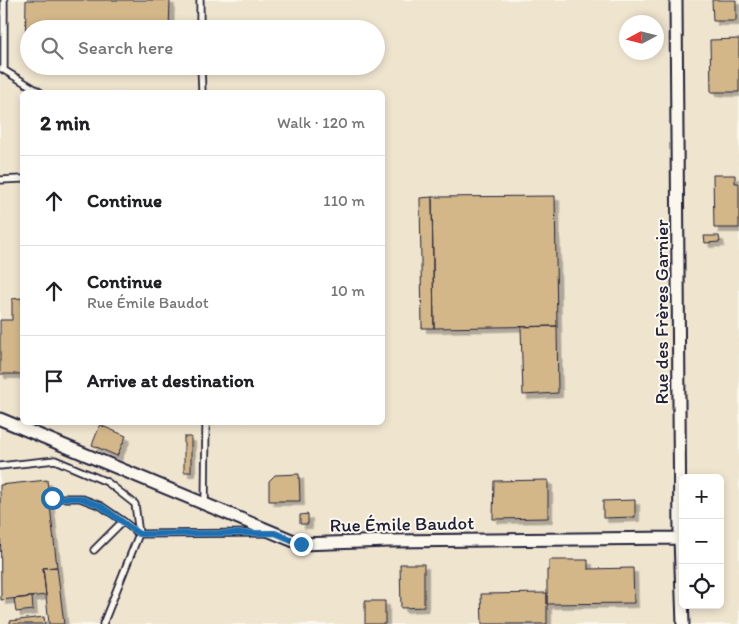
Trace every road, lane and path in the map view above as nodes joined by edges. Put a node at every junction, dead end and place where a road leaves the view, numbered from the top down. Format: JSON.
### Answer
{"nodes":[{"id":1,"x":4,"y":0,"type":"edge"},
{"id":2,"x":200,"y":0,"type":"edge"},
{"id":3,"x":676,"y":0,"type":"edge"},
{"id":4,"x":200,"y":20,"type":"edge"},
{"id":5,"x":2,"y":69,"type":"edge"},
{"id":6,"x":201,"y":75,"type":"edge"},
{"id":7,"x":37,"y":90,"type":"edge"},
{"id":8,"x":202,"y":90,"type":"edge"},
{"id":9,"x":20,"y":179,"type":"edge"},
{"id":10,"x":0,"y":180,"type":"edge"},
{"id":11,"x":0,"y":419,"type":"edge"},
{"id":12,"x":206,"y":425,"type":"edge"},
{"id":13,"x":0,"y":466,"type":"edge"},
{"id":14,"x":52,"y":498,"type":"dead end"},
{"id":15,"x":206,"y":505,"type":"junction"},
{"id":16,"x":680,"y":519,"type":"edge"},
{"id":17,"x":123,"y":521,"type":"junction"},
{"id":18,"x":275,"y":533,"type":"junction"},
{"id":19,"x":139,"y":534,"type":"junction"},
{"id":20,"x":679,"y":538,"type":"edge"},
{"id":21,"x":94,"y":550,"type":"dead end"},
{"id":22,"x":681,"y":564,"type":"edge"},
{"id":23,"x":103,"y":624,"type":"edge"},
{"id":24,"x":683,"y":624,"type":"edge"}],
"edges":[{"from":1,"to":5,"type":"lane"},
{"from":2,"to":4,"type":"lane"},
{"from":3,"to":16,"type":"street","name":"Rue des Frères Garnier"},
{"from":5,"to":7,"type":"lane"},
{"from":6,"to":8,"type":"lane"},
{"from":9,"to":10,"type":"lane"},
{"from":11,"to":15,"type":"street","name":"Rue Émile Baudot"},
{"from":12,"to":15,"type":"lane"},
{"from":13,"to":19,"type":"lane"},
{"from":14,"to":17,"type":"lane"},
{"from":15,"to":18,"type":"street","name":"Rue Émile Baudot"},
{"from":17,"to":19,"type":"lane"},
{"from":17,"to":21,"type":"lane"},
{"from":18,"to":19,"type":"lane"},
{"from":18,"to":20,"type":"street","name":"Rue Émile Baudot"},
{"from":19,"to":23,"type":"lane"},
{"from":22,"to":24,"type":"street","name":"Rue des Frères Garnier"}]}
